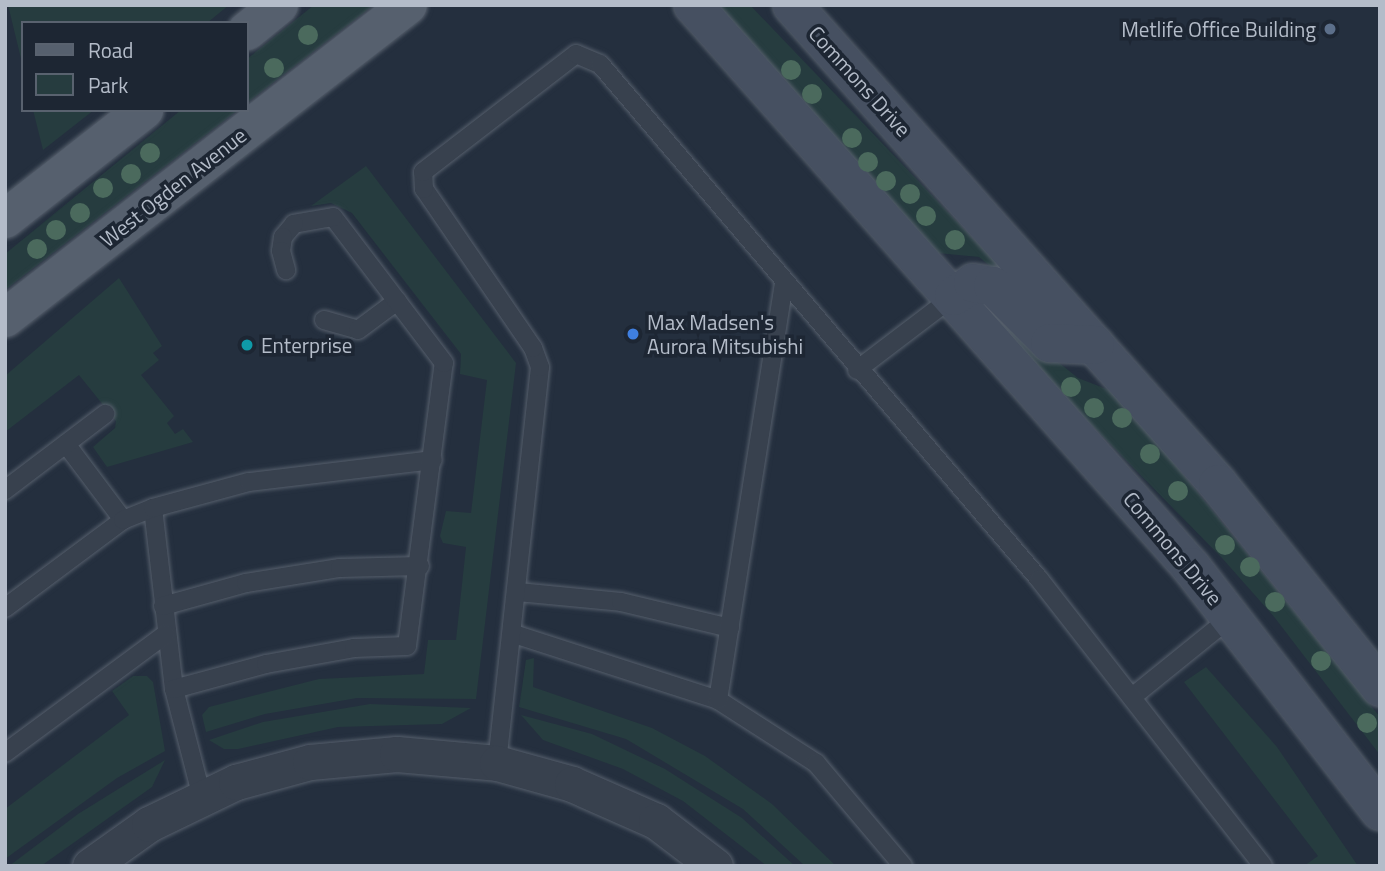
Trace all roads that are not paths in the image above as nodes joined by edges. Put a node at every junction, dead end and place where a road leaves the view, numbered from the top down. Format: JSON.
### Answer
{"nodes":[{"id":1,"x":279,"y":5,"type":"edge"},
{"id":2,"x":408,"y":5,"type":"edge"},
{"id":3,"x":693,"y":5,"type":"edge"},
{"id":4,"x":792,"y":5,"type":"edge"},
{"id":5,"x":248,"y":30,"type":"edge"},
{"id":6,"x":141,"y":112,"type":"edge"},
{"id":7,"x":5,"y":219,"type":"edge"},
{"id":8,"x":286,"y":270,"type":"dead end"},
{"id":9,"x":785,"y":285,"type":"junction"},
{"id":10,"x":954,"y":296,"type":"junction"},
{"id":11,"x":397,"y":301,"type":"junction"},
{"id":12,"x":5,"y":318,"type":"edge"},
{"id":13,"x":324,"y":320,"type":"dead end"},
{"id":14,"x":1095,"y":345,"type":"junction"},
{"id":15,"x":857,"y":370,"type":"junction"},
{"id":16,"x":105,"y":414,"type":"dead end"},
{"id":17,"x":66,"y":444,"type":"junction"},
{"id":18,"x":433,"y":460,"type":"junction"},
{"id":19,"x":5,"y":490,"type":"edge"},
{"id":20,"x":153,"y":508,"type":"junction"},
{"id":21,"x":123,"y":520,"type":"junction"},
{"id":22,"x":420,"y":566,"type":"junction"},
{"id":23,"x":518,"y":592,"type":"junction"},
{"id":24,"x":163,"y":606,"type":"junction"},
{"id":25,"x":5,"y":608,"type":"edge"},
{"id":26,"x":1231,"y":617,"type":"junction"},
{"id":27,"x":730,"y":628,"type":"junction"},
{"id":28,"x":166,"y":634,"type":"junction"},
{"id":29,"x":514,"y":634,"type":"junction"},
{"id":30,"x":1380,"y":687,"type":"edge"},
{"id":31,"x":174,"y":689,"type":"junction"},
{"id":32,"x":1132,"y":697,"type":"junction"},
{"id":33,"x":718,"y":700,"type":"junction"},
{"id":34,"x":5,"y":753,"type":"edge"},
{"id":35,"x":497,"y":763,"type":"junction"},
{"id":36,"x":202,"y":797,"type":"junction"},
{"id":37,"x":1380,"y":811,"type":"edge"},
{"id":38,"x":90,"y":866,"type":"edge"},
{"id":39,"x":715,"y":866,"type":"edge"},
{"id":40,"x":903,"y":866,"type":"edge"},
{"id":41,"x":1263,"y":866,"type":"edge"}],
"edges":[{"from":1,"to":5,"type":"main road"},
{"from":2,"to":12,"type":"main road","name":"West Ogden Avenue"},
{"from":3,"to":10,"type":"street","name":"Commons Drive"},
{"from":4,"to":14,"type":"street","name":"Commons Drive"},
{"from":6,"to":7,"type":"main road"},
{"from":8,"to":11,"type":"lane"},
{"from":9,"to":15,"type":"lane"},
{"from":9,"to":23,"type":"lane"},
{"from":9,"to":27,"type":"lane"},
{"from":10,"to":14,"type":"street"},
{"from":10,"to":15,"type":"lane"},
{"from":10,"to":26,"type":"street","name":"Commons Drive"},
{"from":11,"to":13,"type":"lane"},
{"from":11,"to":18,"type":"lane"},
{"from":14,"to":30,"type":"street","name":"Commons Drive"},
{"from":15,"to":32,"type":"lane"},
{"from":16,"to":17,"type":"lane"},
{"from":17,"to":19,"type":"lane"},
{"from":17,"to":21,"type":"lane"},
{"from":18,"to":20,"type":"lane"},
{"from":18,"to":22,"type":"lane"},
{"from":20,"to":21,"type":"lane"},
{"from":20,"to":24,"type":"lane"},
{"from":21,"to":25,"type":"lane"},
{"from":22,"to":24,"type":"lane"},
{"from":22,"to":31,"type":"lane"},
{"from":23,"to":27,"type":"lane"},
{"from":23,"to":29,"type":"lane"},
{"from":24,"to":28,"type":"lane"},
{"from":26,"to":32,"type":"lane"},
{"from":26,"to":37,"type":"street","name":"Commons Drive"},
{"from":27,"to":33,"type":"lane"},
{"from":28,"to":31,"type":"lane"},
{"from":28,"to":34,"type":"lane"},
{"from":29,"to":33,"type":"lane"},
{"from":29,"to":35,"type":"lane"},
{"from":31,"to":36,"type":"lane"},
{"from":32,"to":41,"type":"lane"},
{"from":33,"to":40,"type":"lane"},
{"from":35,"to":36,"type":"street"},
{"from":35,"to":39,"type":"street"},
{"from":36,"to":38,"type":"street"}]}
